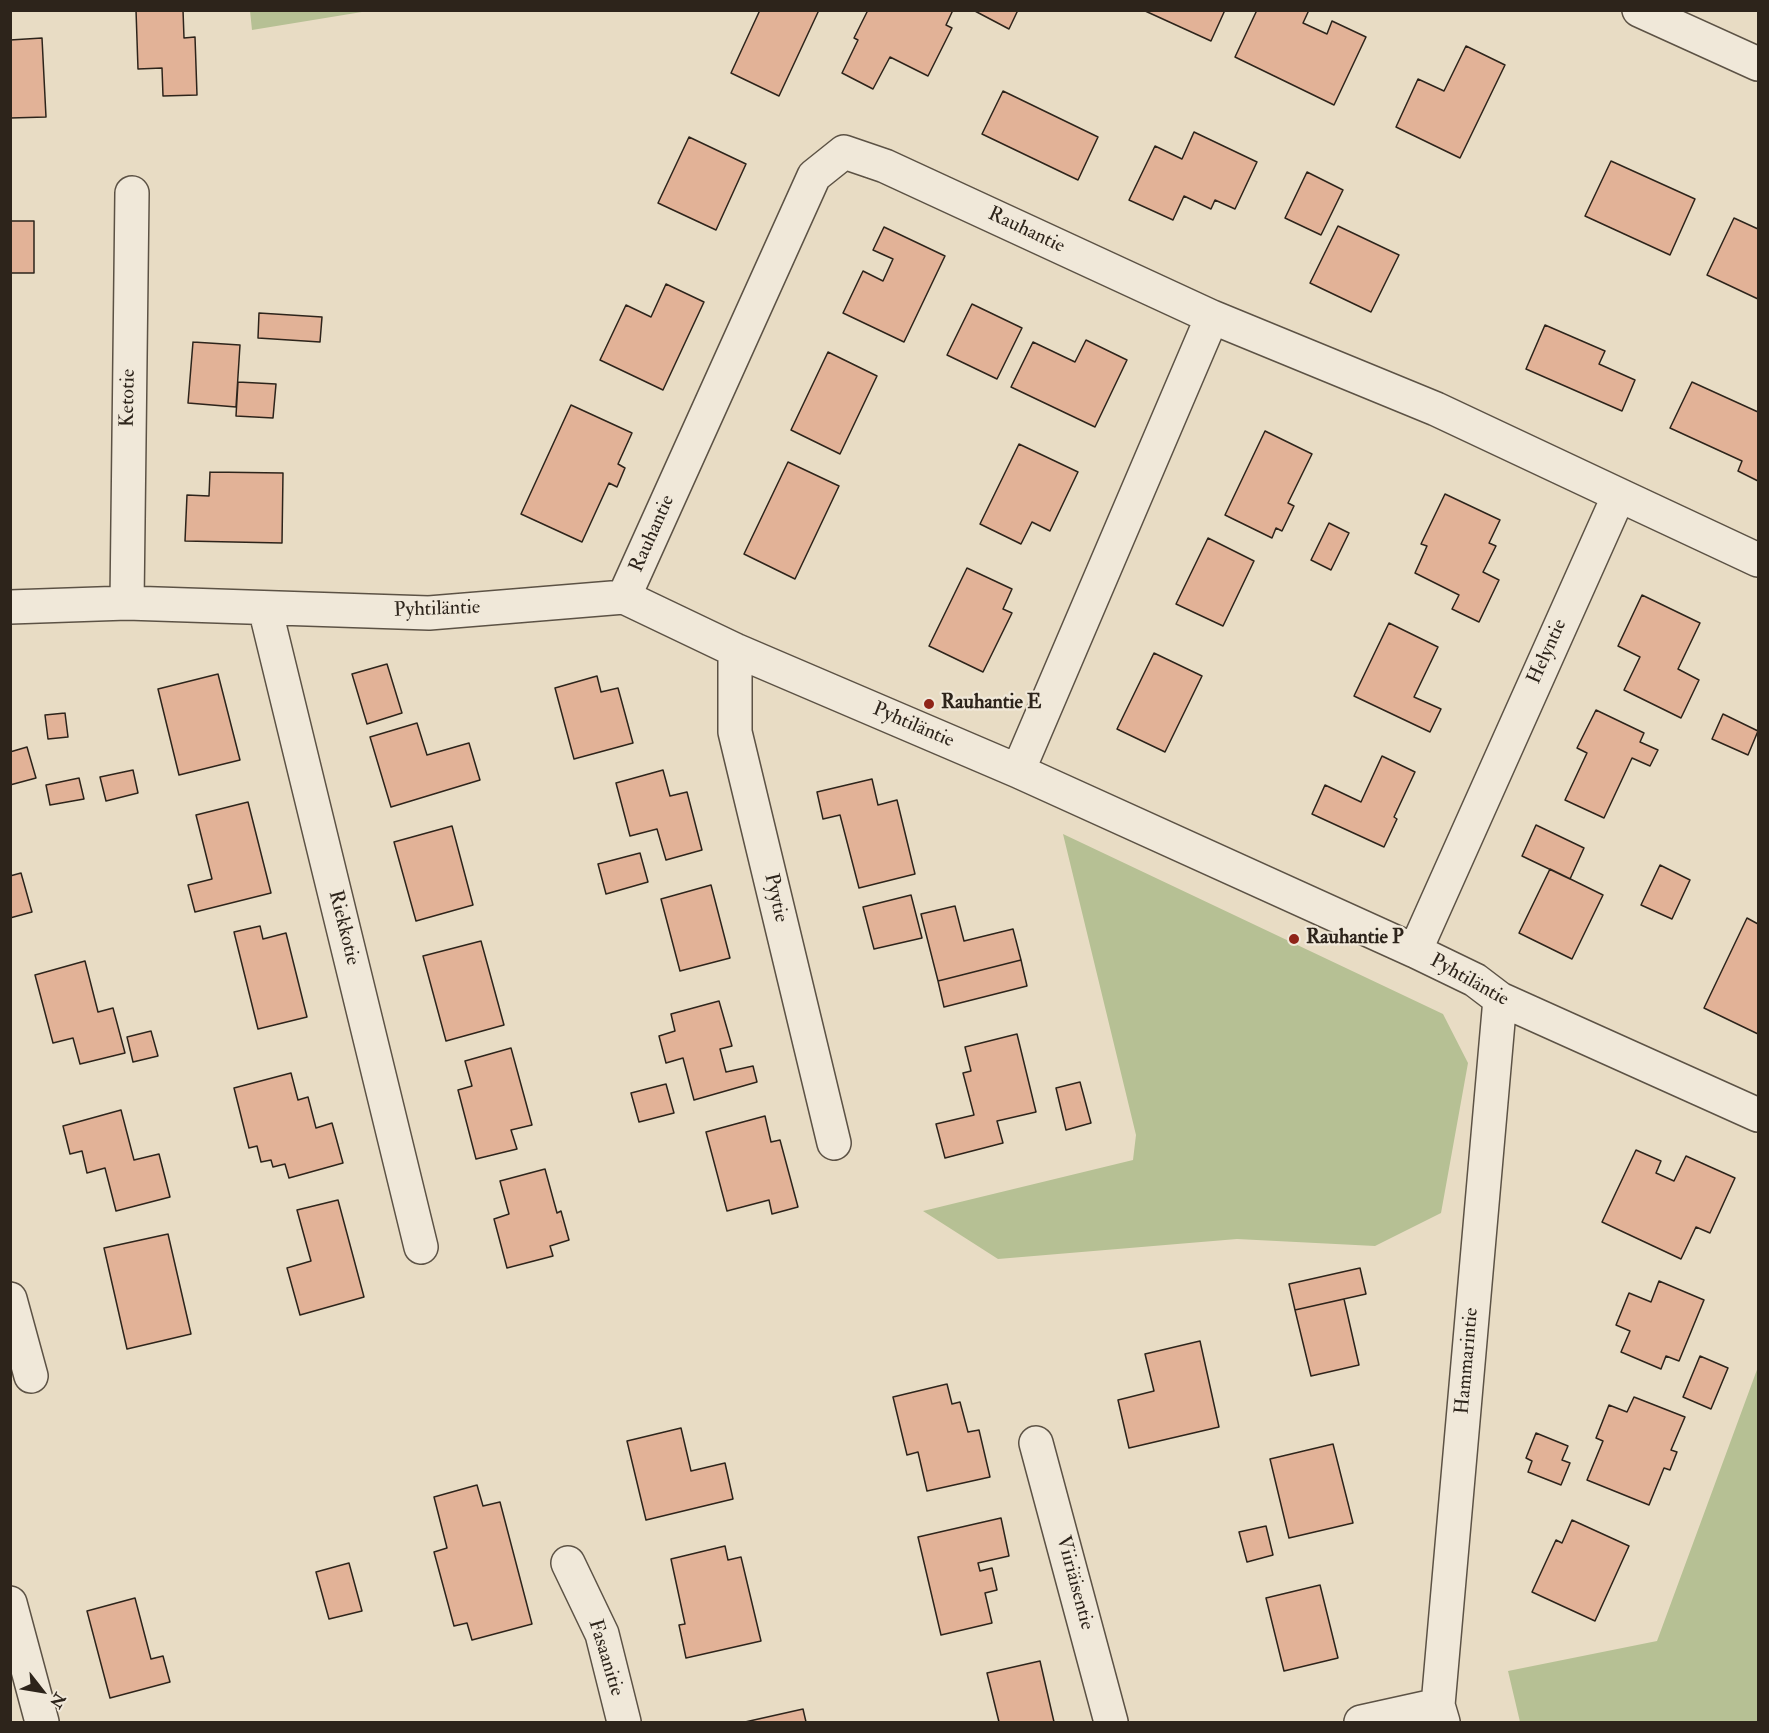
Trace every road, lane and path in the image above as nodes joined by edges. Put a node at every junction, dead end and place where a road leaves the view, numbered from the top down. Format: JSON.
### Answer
{"nodes":[{"id":1,"x":1639,"y":10,"type":"edge"},
{"id":2,"x":1758,"y":64,"type":"edge"},
{"id":3,"x":132,"y":193,"type":"dead end"},
{"id":4,"x":1212,"y":317,"type":"junction"},
{"id":5,"x":1619,"y":495,"type":"junction"},
{"id":6,"x":1758,"y":560,"type":"edge"},
{"id":7,"x":624,"y":597,"type":"junction"},
{"id":8,"x":127,"y":603,"type":"junction"},
{"id":9,"x":10,"y":607,"type":"edge"},
{"id":10,"x":265,"y":608,"type":"junction"},
{"id":11,"x":735,"y":650,"type":"junction"},
{"id":12,"x":1017,"y":771,"type":"junction"},
{"id":13,"x":1415,"y":951,"type":"junction"},
{"id":14,"x":1500,"y":999,"type":"junction"},
{"id":15,"x":1758,"y":1115,"type":"edge"},
{"id":16,"x":834,"y":1143,"type":"dead end"},
{"id":17,"x":421,"y":1247,"type":"dead end"},
{"id":18,"x":10,"y":1299,"type":"edge"},
{"id":19,"x":31,"y":1376,"type":"dead end"},
{"id":20,"x":1036,"y":1443,"type":"dead end"},
{"id":21,"x":568,"y":1563,"type":"dead end"},
{"id":22,"x":10,"y":1603,"type":"edge"},
{"id":23,"x":1441,"y":1714,"type":"edge"},
{"id":24,"x":42,"y":1722,"type":"edge"},
{"id":25,"x":624,"y":1722,"type":"edge"},
{"id":26,"x":1111,"y":1722,"type":"edge"},
{"id":27,"x":1361,"y":1722,"type":"edge"}],
"edges":[{"from":1,"to":2,"type":"street"},
{"from":3,"to":8,"type":"street","name":"Ketotie"},
{"from":4,"to":5,"type":"street"},
{"from":4,"to":7,"type":"street","name":"Rauhantie"},
{"from":4,"to":12,"type":"street"},
{"from":5,"to":6,"type":"street"},
{"from":5,"to":13,"type":"street","name":"Helyntie"},
{"from":7,"to":10,"type":"street","name":"Pyhtiläntie"},
{"from":7,"to":11,"type":"street","name":"Pyhtiläntie"},
{"from":8,"to":9,"type":"street","name":"Pyhtiläntie"},
{"from":8,"to":10,"type":"street","name":"Pyhtiläntie"},
{"from":10,"to":17,"type":"street","name":"Riekkotie"},
{"from":11,"to":12,"type":"street","name":"Pyhtiläntie"},
{"from":11,"to":16,"type":"street","name":"Pyytie"},
{"from":12,"to":13,"type":"street","name":"Pyhtiläntie"},
{"from":13,"to":14,"type":"street","name":"Pyhtiläntie"},
{"from":14,"to":15,"type":"street","name":"Pyhtiläntie"},
{"from":14,"to":23,"type":"street","name":"Hammarintie"},
{"from":18,"to":19,"type":"street"},
{"from":20,"to":26,"type":"street","name":"Viiriäisentie"},
{"from":21,"to":25,"type":"street","name":"Fasaanitie"},
{"from":22,"to":24,"type":"street"},
{"from":23,"to":27,"type":"street"}]}
